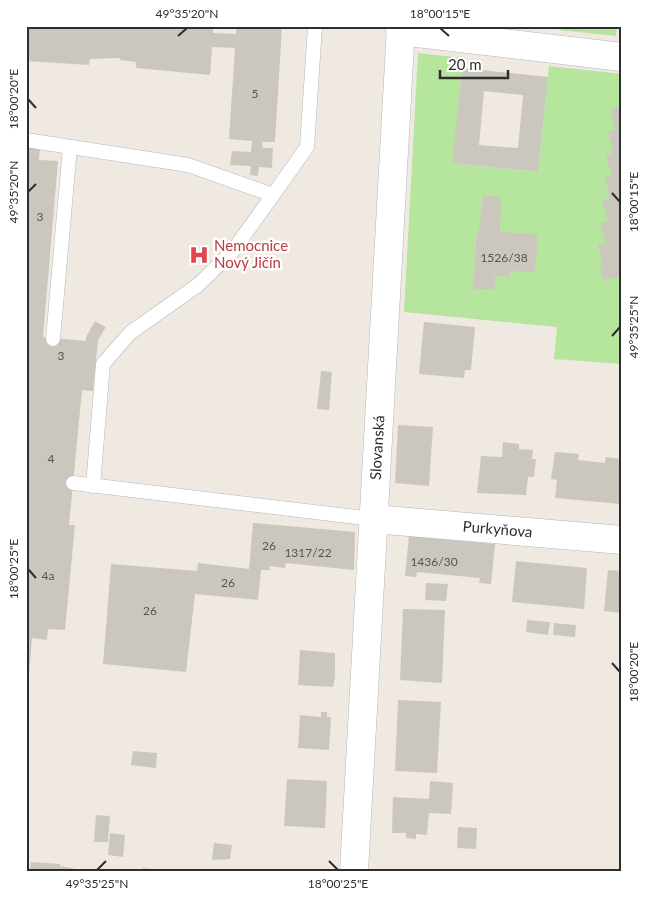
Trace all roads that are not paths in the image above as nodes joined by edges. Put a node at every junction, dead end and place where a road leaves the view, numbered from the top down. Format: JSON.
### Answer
{"nodes":[{"id":1,"x":315,"y":26,"type":"edge"},
{"id":2,"x":401,"y":29,"type":"edge"},
{"id":3,"x":622,"y":57,"type":"edge"},
{"id":4,"x":26,"y":140,"type":"edge"},
{"id":5,"x":70,"y":147,"type":"junction"},
{"id":6,"x":273,"y":195,"type":"junction"},
{"id":7,"x":53,"y":338,"type":"dead end"},
{"id":8,"x":73,"y":483,"type":"dead end"},
{"id":9,"x":93,"y":486,"type":"junction"},
{"id":10,"x":372,"y":519,"type":"junction"},
{"id":11,"x":622,"y":540,"type":"edge"},
{"id":12,"x":354,"y":871,"type":"edge"}],
"edges":[{"from":1,"to":6,"type":"lane"},
{"from":2,"to":3,"type":"street"},
{"from":2,"to":10,"type":"street","name":"Slovanská"},
{"from":4,"to":5,"type":"lane"},
{"from":5,"to":6,"type":"lane"},
{"from":5,"to":7,"type":"lane"},
{"from":6,"to":9,"type":"lane"},
{"from":8,"to":9,"type":"lane"},
{"from":9,"to":10,"type":"lane"},
{"from":10,"to":11,"type":"street","name":"Purkyňova"},
{"from":10,"to":12,"type":"street","name":"Slovanská"}]}
